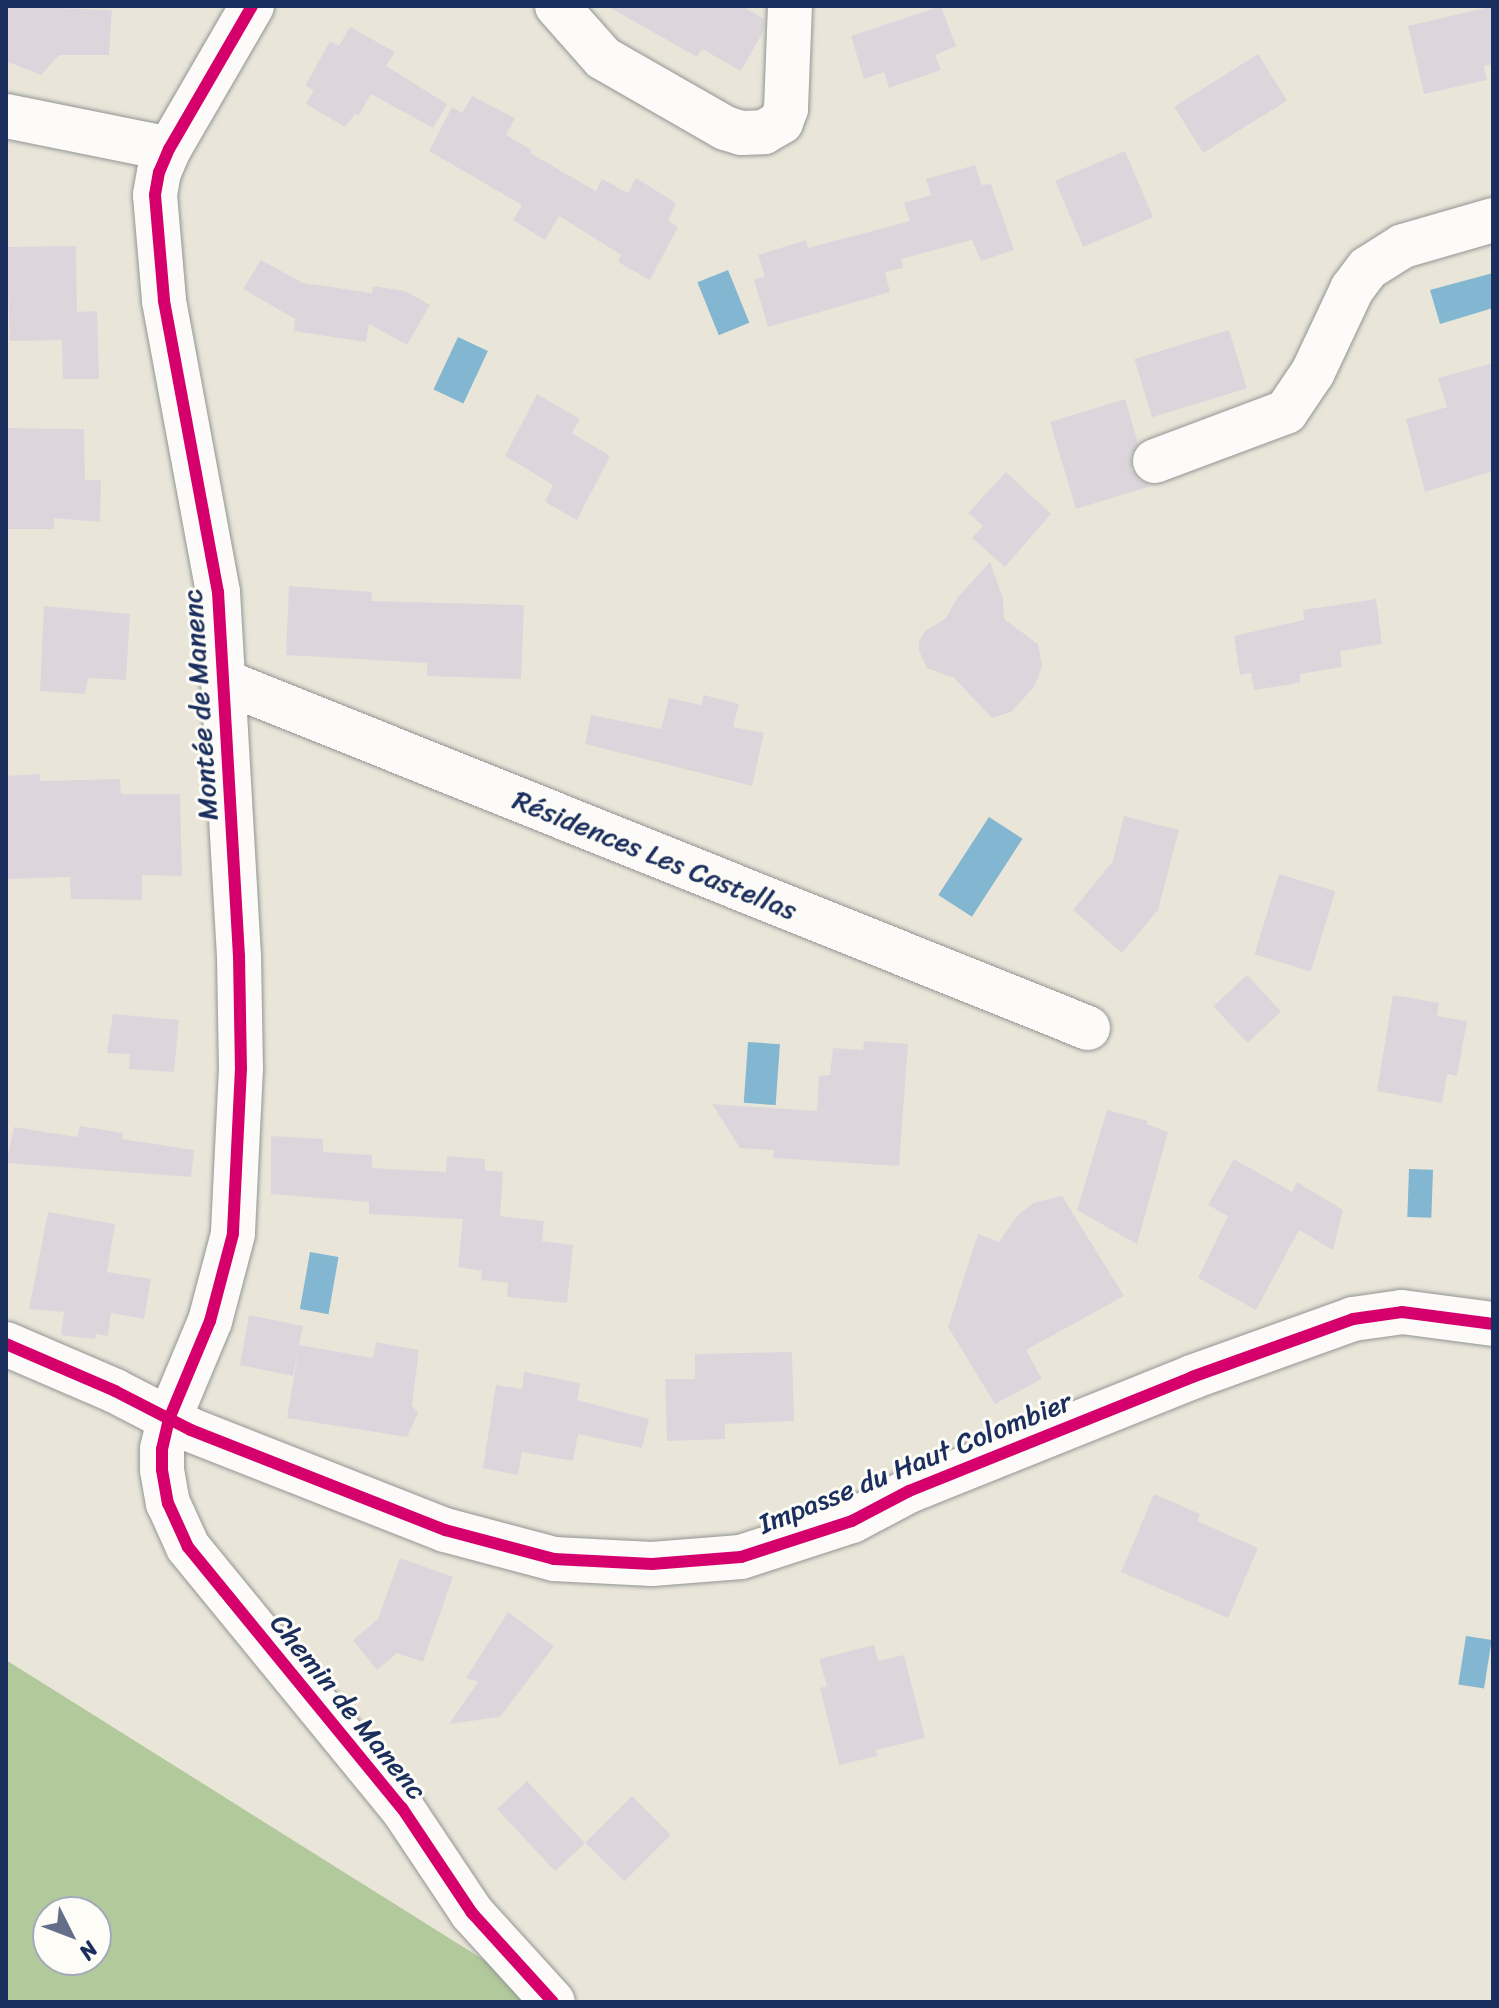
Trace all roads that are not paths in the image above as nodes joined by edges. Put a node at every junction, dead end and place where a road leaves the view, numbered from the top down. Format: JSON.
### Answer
{"nodes":[{"id":1,"x":252,"y":6,"type":"edge"},
{"id":2,"x":557,"y":6,"type":"edge"},
{"id":3,"x":790,"y":6,"type":"edge"},
{"id":4,"x":6,"y":116,"type":"edge"},
{"id":5,"x":169,"y":149,"type":"junction"},
{"id":6,"x":1493,"y":220,"type":"edge"},
{"id":7,"x":1155,"y":461,"type":"dead end"},
{"id":8,"x":223,"y":681,"type":"junction"},
{"id":9,"x":1088,"y":1028,"type":"dead end"},
{"id":10,"x":1493,"y":1324,"type":"edge"},
{"id":11,"x":6,"y":1344,"type":"edge"},
{"id":12,"x":169,"y":1419,"type":"junction"},
{"id":13,"x":553,"y":2002,"type":"edge"}],
"edges":[{"from":1,"to":5,"type":"street","name":"Montée de Manenc"},
{"from":2,"to":3,"type":"street"},
{"from":4,"to":5,"type":"street"},
{"from":5,"to":8,"type":"street","name":"Montée de Manenc"},
{"from":6,"to":7,"type":"street"},
{"from":8,"to":9,"type":"street","name":"Résidences Les Castellas"},
{"from":8,"to":12,"type":"street","name":"Montée de Manenc"},
{"from":10,"to":12,"type":"street","name":"Impasse du Haut Colombier"},
{"from":11,"to":12,"type":"street","name":"Impasse du Haut Colombier"},
{"from":12,"to":13,"type":"street","name":"Chemin de Manenc"}]}
